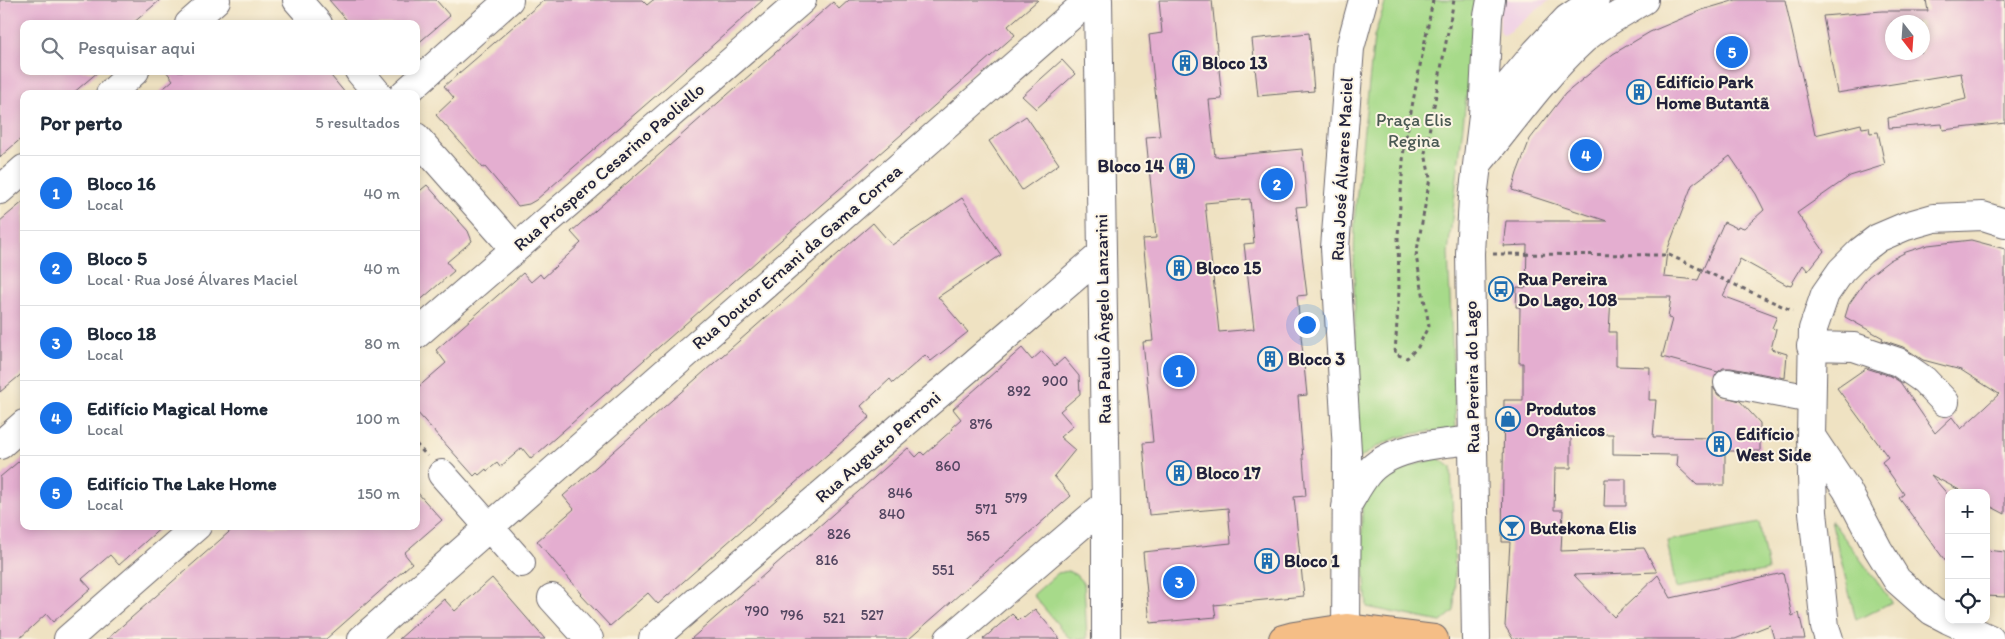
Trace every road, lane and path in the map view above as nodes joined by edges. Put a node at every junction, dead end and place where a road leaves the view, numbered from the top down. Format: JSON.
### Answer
{"nodes":[{"id":1,"x":216,"y":0,"type":"edge"},
{"id":2,"x":297,"y":0,"type":"edge"},
{"id":3,"x":509,"y":0,"type":"edge"},
{"id":4,"x":802,"y":0,"type":"edge"},
{"id":5,"x":1089,"y":0,"type":"edge"},
{"id":6,"x":1098,"y":0,"type":"edge"},
{"id":7,"x":1363,"y":0,"type":"edge"},
{"id":8,"x":1434,"y":0,"type":"edge"},
{"id":9,"x":1454,"y":0,"type":"edge"},
{"id":10,"x":1491,"y":0,"type":"edge"},
{"id":11,"x":1595,"y":0,"type":"edge"},
{"id":12,"x":1644,"y":0,"type":"edge"},
{"id":13,"x":194,"y":20,"type":"edge"},
{"id":14,"x":314,"y":20,"type":"edge"},
{"id":15,"x":131,"y":75,"type":"edge"},
{"id":16,"x":362,"y":75,"type":"edge"},
{"id":17,"x":114,"y":90,"type":"edge"},
{"id":18,"x":375,"y":90,"type":"edge"},
{"id":19,"x":408,"y":90,"type":"edge"},
{"id":20,"x":1484,"y":116,"type":"junction"},
{"id":21,"x":420,"y":142,"type":"edge"},
{"id":22,"x":1479,"y":162,"type":"junction"},
{"id":23,"x":20,"y":172,"type":"edge"},
{"id":24,"x":0,"y":190,"type":"edge"},
{"id":25,"x":2005,"y":223,"type":"edge"},
{"id":26,"x":514,"y":248,"type":"junction"},
{"id":27,"x":1470,"y":253,"type":"junction"},
{"id":28,"x":1102,"y":254,"type":"junction"},
{"id":29,"x":420,"y":331,"type":"edge"},
{"id":30,"x":1813,"y":334,"type":"junction"},
{"id":31,"x":1728,"y":383,"type":"dead end"},
{"id":32,"x":1811,"y":399,"type":"junction"},
{"id":33,"x":1945,"y":402,"type":"dead end"},
{"id":34,"x":20,"y":428,"type":"edge"},
{"id":35,"x":1811,"y":436,"type":"junction"},
{"id":36,"x":1473,"y":440,"type":"junction"},
{"id":37,"x":0,"y":445,"type":"edge"},
{"id":38,"x":442,"y":474,"type":"dead end"},
{"id":39,"x":1106,"y":504,"type":"junction"},
{"id":40,"x":1346,"y":507,"type":"junction"},
{"id":41,"x":490,"y":526,"type":"junction"},
{"id":42,"x":192,"y":530,"type":"edge"},
{"id":43,"x":521,"y":563,"type":"dead end"},
{"id":44,"x":552,"y":598,"type":"dead end"},
{"id":45,"x":1945,"y":618,"type":"edge"},
{"id":46,"x":1958,"y":624,"type":"edge"},
{"id":47,"x":1346,"y":634,"type":"edge"},
{"id":48,"x":68,"y":639,"type":"edge"},
{"id":49,"x":362,"y":639,"type":"edge"},
{"id":50,"x":589,"y":639,"type":"edge"},
{"id":51,"x":653,"y":639,"type":"edge"},
{"id":52,"x":949,"y":639,"type":"edge"},
{"id":53,"x":1106,"y":639,"type":"edge"},
{"id":54,"x":1283,"y":639,"type":"edge"},
{"id":55,"x":1434,"y":639,"type":"edge"},
{"id":56,"x":1476,"y":639,"type":"edge"},
{"id":57,"x":1829,"y":639,"type":"edge"},
{"id":58,"x":1990,"y":639,"type":"edge"}],
"edges":[{"from":1,"to":13,"type":"street"},
{"from":2,"to":14,"type":"street"},
{"from":3,"to":19,"type":"street"},
{"from":4,"to":26,"type":"street","name":"Rua Próspero Cesarino Paoliello"},
{"from":5,"to":41,"type":"street","name":"Rua Doutor Ernani da Gama Correa"},
{"from":6,"to":28,"type":"street","name":"Rua Paulo Ângelo Lanzarini"},
{"from":7,"to":40,"type":"street","name":"Rua José Álvares Maciel"},
{"from":8,"to":9,"type":"path"},
{"from":10,"to":20,"type":"street","name":"Rua Pereira do Lago"},
{"from":11,"to":20,"type":"street"},
{"from":12,"to":22,"type":"street"},
{"from":15,"to":17,"type":"street"},
{"from":16,"to":18,"type":"street"},
{"from":20,"to":22,"type":"street","name":"Rua Pereira do Lago"},
{"from":21,"to":26,"type":"street"},
{"from":22,"to":27,"type":"street","name":"Rua Pereira do Lago"},
{"from":23,"to":24,"type":"street"},
{"from":25,"to":30,"type":"street"},
{"from":26,"to":29,"type":"street","name":"Rua Próspero Cesarino Paoliello"},
{"from":27,"to":30,"type":"path"},
{"from":27,"to":36,"type":"street","name":"Rua Pereira do Lago"},
{"from":28,"to":39,"type":"street","name":"Rua Paulo Ângelo Lanzarini"},
{"from":28,"to":51,"type":"street","name":"Rua Augusto Perroni"},
{"from":30,"to":32,"type":"street"},
{"from":30,"to":33,"type":"street"},
{"from":31,"to":32,"type":"street"},
{"from":32,"to":35,"type":"street"},
{"from":34,"to":37,"type":"street"},
{"from":35,"to":45,"type":"street"},
{"from":35,"to":57,"type":"street"},
{"from":36,"to":40,"type":"street"},
{"from":36,"to":56,"type":"street","name":"Rua Pereira do Lago"},
{"from":38,"to":41,"type":"street"},
{"from":39,"to":52,"type":"street"},
{"from":39,"to":53,"type":"street","name":"Rua Paulo Ângelo Lanzarini"},
{"from":40,"to":47,"type":"street","name":"Rua José Álvares Maciel"},
{"from":41,"to":43,"type":"street"},
{"from":41,"to":49,"type":"street","name":"Rua Doutor Ernani da Gama Correa"},
{"from":42,"to":48,"type":"street"},
{"from":44,"to":50,"type":"street"},
{"from":46,"to":58,"type":"street"},
{"from":47,"to":54,"type":"main road"},
{"from":47,"to":55,"type":"main road"}]}
